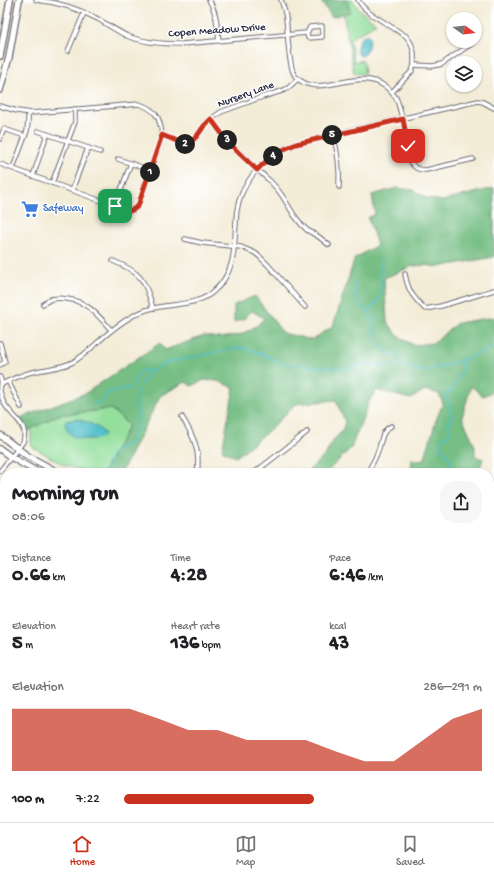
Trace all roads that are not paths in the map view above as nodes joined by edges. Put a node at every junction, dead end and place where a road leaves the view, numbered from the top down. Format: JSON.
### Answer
{"nodes":[{"id":1,"x":10,"y":0,"type":"edge"},
{"id":2,"x":19,"y":0,"type":"edge"},
{"id":3,"x":36,"y":0,"type":"edge"},
{"id":4,"x":209,"y":0,"type":"edge"},
{"id":5,"x":281,"y":0,"type":"edge"},
{"id":6,"x":358,"y":0,"type":"edge"},
{"id":7,"x":57,"y":2,"type":"edge"},
{"id":8,"x":84,"y":13,"type":"junction"},
{"id":9,"x":307,"y":32,"type":"junction"},
{"id":10,"x":288,"y":34,"type":"junction"},
{"id":11,"x":219,"y":41,"type":"junction"},
{"id":12,"x":465,"y":48,"type":"edge"},
{"id":13,"x":68,"y":51,"type":"dead end"},
{"id":14,"x":0,"y":56,"type":"edge"},
{"id":15,"x":414,"y":65,"type":"junction"},
{"id":16,"x":298,"y":79,"type":"junction"},
{"id":17,"x":0,"y":90,"type":"edge"},
{"id":18,"x":392,"y":92,"type":"junction"},
{"id":19,"x":0,"y":106,"type":"edge"},
{"id":20,"x":494,"y":108,"type":"edge"},
{"id":21,"x":75,"y":109,"type":"junction"},
{"id":22,"x":28,"y":113,"type":"junction"},
{"id":23,"x":211,"y":119,"type":"junction"},
{"id":24,"x":403,"y":119,"type":"junction"},
{"id":25,"x":38,"y":131,"type":"dead end"},
{"id":26,"x":47,"y":134,"type":"junction"},
{"id":27,"x":162,"y":135,"type":"junction"},
{"id":28,"x":333,"y":135,"type":"junction"},
{"id":29,"x":25,"y":136,"type":"junction"},
{"id":30,"x":0,"y":139,"type":"edge"},
{"id":31,"x":68,"y":141,"type":"junction"},
{"id":32,"x":88,"y":148,"type":"junction"},
{"id":33,"x":100,"y":152,"type":"dead end"},
{"id":34,"x":118,"y":159,"type":"dead end"},
{"id":35,"x":473,"y":159,"type":"dead end"},
{"id":36,"x":131,"y":163,"type":"junction"},
{"id":37,"x":0,"y":164,"type":"edge"},
{"id":38,"x":13,"y":168,"type":"junction"},
{"id":39,"x":150,"y":170,"type":"junction"},
{"id":40,"x":257,"y":170,"type":"junction"},
{"id":41,"x":33,"y":176,"type":"junction"},
{"id":42,"x":52,"y":183,"type":"junction"},
{"id":43,"x":339,"y":187,"type":"dead end"},
{"id":44,"x":72,"y":190,"type":"junction"},
{"id":45,"x":115,"y":206,"type":"junction"},
{"id":46,"x":185,"y":239,"type":"dead end"},
{"id":47,"x":329,"y":245,"type":"dead end"},
{"id":48,"x":234,"y":246,"type":"junction"},
{"id":49,"x":113,"y":261,"type":"dead end"},
{"id":50,"x":405,"y":274,"type":"dead end"},
{"id":51,"x":494,"y":290,"type":"edge"},
{"id":52,"x":43,"y":304,"type":"dead end"},
{"id":53,"x":305,"y":307,"type":"dead end"},
{"id":54,"x":153,"y":308,"type":"junction"},
{"id":55,"x":112,"y":330,"type":"junction"},
{"id":56,"x":0,"y":343,"type":"edge"},
{"id":57,"x":0,"y":365,"type":"edge"},
{"id":58,"x":0,"y":377,"type":"edge"},
{"id":59,"x":8,"y":381,"type":"junction"},
{"id":60,"x":2,"y":384,"type":"junction"},
{"id":61,"x":0,"y":390,"type":"edge"},
{"id":62,"x":21,"y":407,"type":"dead end"},
{"id":63,"x":182,"y":417,"type":"dead end"},
{"id":64,"x":391,"y":426,"type":"dead end"},
{"id":65,"x":307,"y":432,"type":"dead end"},
{"id":66,"x":0,"y":434,"type":"edge"},
{"id":67,"x":0,"y":449,"type":"edge"},
{"id":68,"x":17,"y":449,"type":"junction"},
{"id":69,"x":10,"y":457,"type":"junction"},
{"id":70,"x":2,"y":468,"type":"edge"},
{"id":71,"x":30,"y":468,"type":"edge"},
{"id":72,"x":50,"y":468,"type":"edge"},
{"id":73,"x":197,"y":468,"type":"edge"},
{"id":74,"x":260,"y":468,"type":"edge"},
{"id":75,"x":370,"y":468,"type":"edge"}],
"edges":[{"from":1,"to":14,"type":"main road"},
{"from":2,"to":17,"type":"main road"},
{"from":3,"to":7,"type":"street","name":"Copen Meadow Drive"},
{"from":4,"to":11,"type":"street"},
{"from":5,"to":10,"type":"street"},
{"from":6,"to":15,"type":"street"},
{"from":7,"to":8,"type":"street","name":"Copen Meadow Drive"},
{"from":8,"to":11,"type":"street","name":"Copen Meadow Drive"},
{"from":8,"to":13,"type":"street"},
{"from":9,"to":9,"type":"street","name":"Copen Meadow Drive"},
{"from":9,"to":10,"type":"street","name":"Copen Meadow Drive"},
{"from":10,"to":11,"type":"street","name":"Copen Meadow Drive"},
{"from":10,"to":16,"type":"street"},
{"from":12,"to":15,"type":"street"},
{"from":15,"to":18,"type":"street"},
{"from":16,"to":18,"type":"street"},
{"from":16,"to":23,"type":"street","name":"Nursery Lane"},
{"from":18,"to":24,"type":"street"},
{"from":19,"to":22,"type":"street"},
{"from":20,"to":24,"type":"street"},
{"from":21,"to":22,"type":"street"},
{"from":21,"to":27,"type":"street"},
{"from":21,"to":31,"type":"street"},
{"from":22,"to":29,"type":"street"},
{"from":23,"to":27,"type":"street","name":"Nursery Lane"},
{"from":23,"to":40,"type":"street"},
{"from":24,"to":28,"type":"street"},
{"from":24,"to":35,"type":"street"},
{"from":25,"to":26,"type":"street"},
{"from":26,"to":31,"type":"street"},
{"from":26,"to":41,"type":"street"},
{"from":27,"to":39,"type":"street"},
{"from":28,"to":40,"type":"street"},
{"from":28,"to":43,"type":"street"},
{"from":29,"to":30,"type":"street"},
{"from":29,"to":38,"type":"street"},
{"from":31,"to":32,"type":"street"},
{"from":31,"to":42,"type":"street"},
{"from":32,"to":33,"type":"street"},
{"from":32,"to":44,"type":"street"},
{"from":34,"to":36,"type":"street"},
{"from":36,"to":39,"type":"street"},
{"from":36,"to":45,"type":"street"},
{"from":37,"to":38,"type":"street"},
{"from":38,"to":41,"type":"street"},
{"from":39,"to":45,"type":"street"},
{"from":40,"to":47,"type":"street"},
{"from":40,"to":48,"type":"street"},
{"from":41,"to":42,"type":"street"},
{"from":42,"to":44,"type":"street"},
{"from":44,"to":45,"type":"street"},
{"from":46,"to":48,"type":"street"},
{"from":48,"to":53,"type":"street"},
{"from":48,"to":54,"type":"street"},
{"from":49,"to":54,"type":"street"},
{"from":50,"to":51,"type":"street"},
{"from":52,"to":55,"type":"street"},
{"from":54,"to":55,"type":"street"},
{"from":55,"to":59,"type":"street"},
{"from":56,"to":57,"type":"street"},
{"from":58,"to":60,"type":"street"},
{"from":59,"to":60,"type":"street"},
{"from":59,"to":62,"type":"street"},
{"from":60,"to":61,"type":"street"},
{"from":61,"to":68,"type":"street"},
{"from":63,"to":73,"type":"street"},
{"from":64,"to":75,"type":"street"},
{"from":65,"to":74,"type":"street"},
{"from":66,"to":68,"type":"main road"},
{"from":67,"to":69,"type":"main road"},
{"from":68,"to":69,"type":"street"},
{"from":68,"to":72,"type":"main road"},
{"from":69,"to":70,"type":"street"},
{"from":69,"to":71,"type":"main road"}]}
